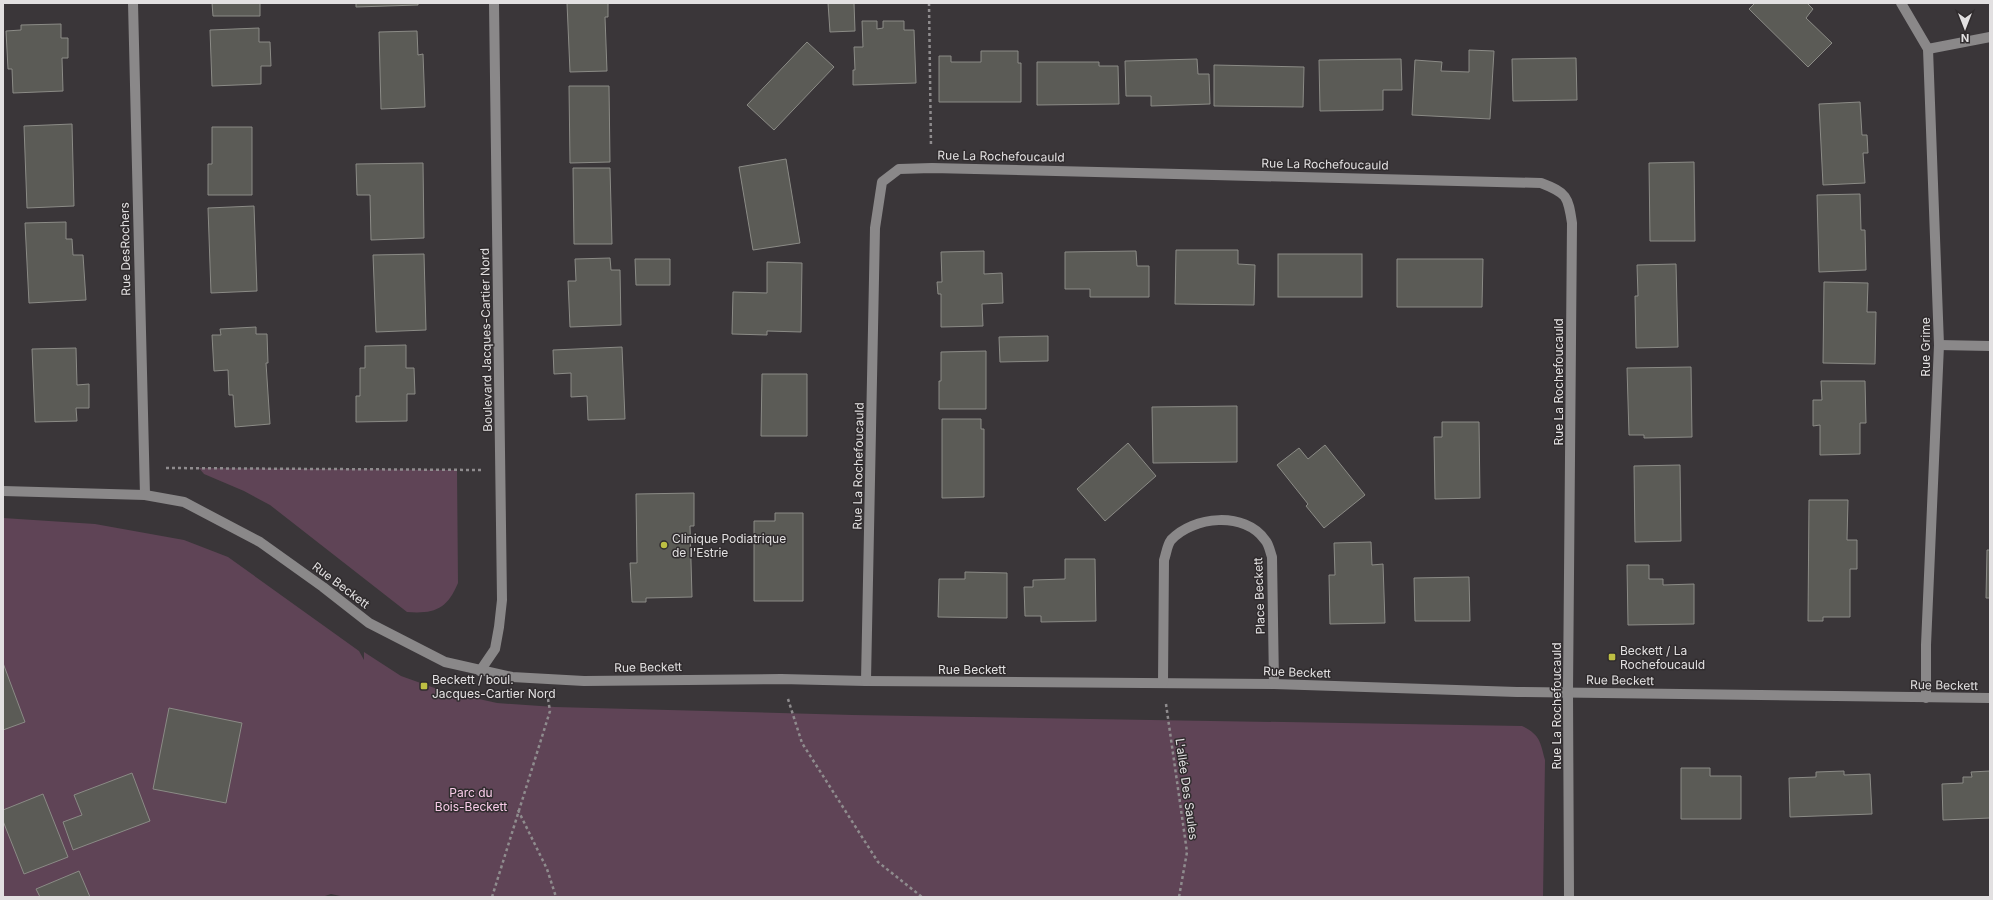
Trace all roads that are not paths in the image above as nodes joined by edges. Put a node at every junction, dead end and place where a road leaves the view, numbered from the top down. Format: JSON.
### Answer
{"nodes":[{"id":1,"x":133,"y":3,"type":"edge"},
{"id":2,"x":494,"y":3,"type":"edge"},
{"id":3,"x":1901,"y":3,"type":"edge"},
{"id":4,"x":1990,"y":37,"type":"edge"},
{"id":5,"x":1928,"y":49,"type":"junction"},
{"id":6,"x":1939,"y":345,"type":"junction"},
{"id":7,"x":1990,"y":346,"type":"edge"},
{"id":8,"x":3,"y":490,"type":"edge"},
{"id":9,"x":145,"y":495,"type":"junction"},
{"id":10,"x":480,"y":671,"type":"junction"},
{"id":11,"x":866,"y":681,"type":"junction"},
{"id":12,"x":1162,"y":683,"type":"junction"},
{"id":13,"x":1274,"y":684,"type":"junction"},
{"id":14,"x":1568,"y":692,"type":"junction"},
{"id":15,"x":1926,"y":698,"type":"junction"},
{"id":16,"x":1990,"y":698,"type":"edge"},
{"id":17,"x":1569,"y":897,"type":"edge"}],
"edges":[{"from":1,"to":9,"type":"street","name":"Rue DesRochers"},
{"from":2,"to":10,"type":"street","name":"Boulevard Jacques-Cartier Nord"},
{"from":3,"to":5,"type":"street","name":"Rue Grime"},
{"from":4,"to":5,"type":"street"},
{"from":5,"to":6,"type":"street","name":"Rue Grime"},
{"from":6,"to":7,"type":"street"},
{"from":6,"to":15,"type":"street","name":"Rue Grime"},
{"from":8,"to":9,"type":"street","name":"Rue Beckett"},
{"from":9,"to":10,"type":"street","name":"Rue Beckett"},
{"from":10,"to":11,"type":"street","name":"Rue Beckett"},
{"from":11,"to":12,"type":"street","name":"Rue Beckett"},
{"from":11,"to":14,"type":"street","name":"Rue La Rochefoucauld"},
{"from":12,"to":13,"type":"street","name":"Rue Beckett"},
{"from":12,"to":13,"type":"street","name":"Place Beckett"},
{"from":13,"to":14,"type":"street","name":"Rue Beckett"},
{"from":14,"to":15,"type":"street","name":"Rue Beckett"},
{"from":14,"to":17,"type":"street","name":"Rue La Rochefoucauld"},
{"from":15,"to":16,"type":"street","name":"Rue Beckett"}]}
